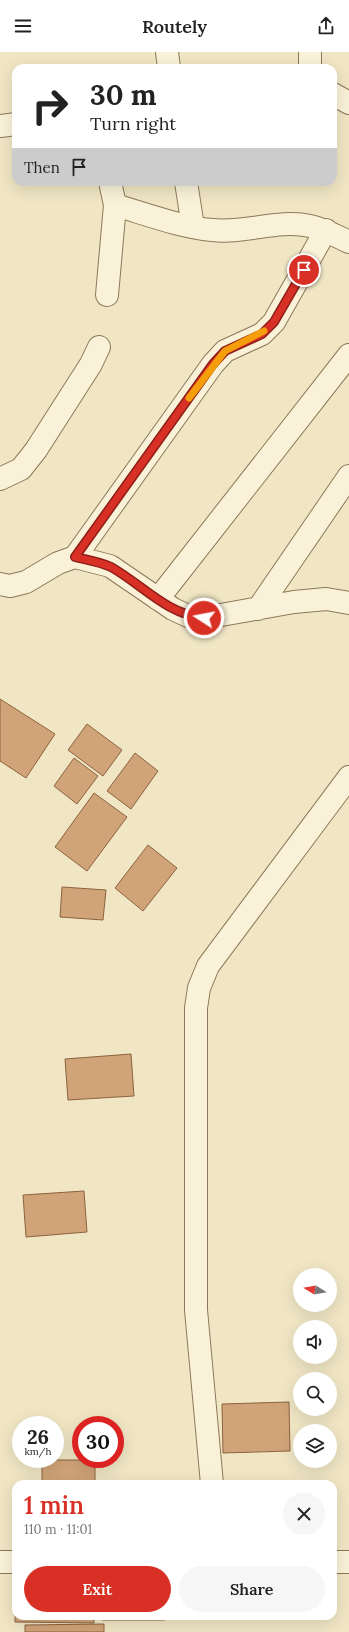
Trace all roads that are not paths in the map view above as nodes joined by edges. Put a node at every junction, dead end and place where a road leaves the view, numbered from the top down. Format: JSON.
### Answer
{"nodes":[{"id":1,"x":167,"y":52,"type":"edge"},
{"id":2,"x":310,"y":52,"type":"edge"},
{"id":3,"x":168,"y":64,"type":"edge"},
{"id":4,"x":310,"y":64,"type":"edge"},
{"id":5,"x":337,"y":96,"type":"edge"},
{"id":6,"x":349,"y":103,"type":"edge"},
{"id":7,"x":12,"y":124,"type":"edge"},
{"id":8,"x":0,"y":126,"type":"edge"},
{"id":9,"x":111,"y":186,"type":"edge"},
{"id":10,"x":187,"y":186,"type":"edge"},
{"id":11,"x":114,"y":206,"type":"junction"},
{"id":12,"x":193,"y":227,"type":"junction"},
{"id":13,"x":326,"y":230,"type":"junction"},
{"id":14,"x":349,"y":242,"type":"edge"},
{"id":15,"x":107,"y":296,"type":"dead end"},
{"id":16,"x":99,"y":347,"type":"dead end"},
{"id":17,"x":349,"y":355,"type":"edge"},
{"id":18,"x":349,"y":476,"type":"edge"},
{"id":19,"x":0,"y":479,"type":"edge"},
{"id":20,"x":75,"y":557,"type":"junction"},
{"id":21,"x":0,"y":584,"type":"edge"},
{"id":22,"x":158,"y":599,"type":"junction"},
{"id":23,"x":349,"y":603,"type":"edge"},
{"id":24,"x":258,"y":609,"type":"junction"},
{"id":25,"x":349,"y":777,"type":"edge"},
{"id":26,"x":212,"y":1480,"type":"edge"},
{"id":27,"x":0,"y":1562,"type":"edge"},
{"id":28,"x":12,"y":1562,"type":"edge"},
{"id":29,"x":337,"y":1562,"type":"edge"},
{"id":30,"x":349,"y":1562,"type":"edge"}],
"edges":[{"from":1,"to":3,"type":"street"},
{"from":2,"to":4,"type":"street"},
{"from":5,"to":6,"type":"street"},
{"from":7,"to":8,"type":"street"},
{"from":9,"to":11,"type":"street"},
{"from":10,"to":12,"type":"street"},
{"from":11,"to":12,"type":"street"},
{"from":11,"to":15,"type":"street"},
{"from":12,"to":13,"type":"street"},
{"from":13,"to":14,"type":"street"},
{"from":13,"to":20,"type":"street"},
{"from":16,"to":19,"type":"street"},
{"from":17,"to":22,"type":"street"},
{"from":18,"to":24,"type":"street"},
{"from":20,"to":21,"type":"street"},
{"from":20,"to":22,"type":"street"},
{"from":22,"to":24,"type":"street"},
{"from":23,"to":24,"type":"street"},
{"from":25,"to":26,"type":"street"},
{"from":27,"to":28,"type":"street"},
{"from":29,"to":30,"type":"street"}]}
